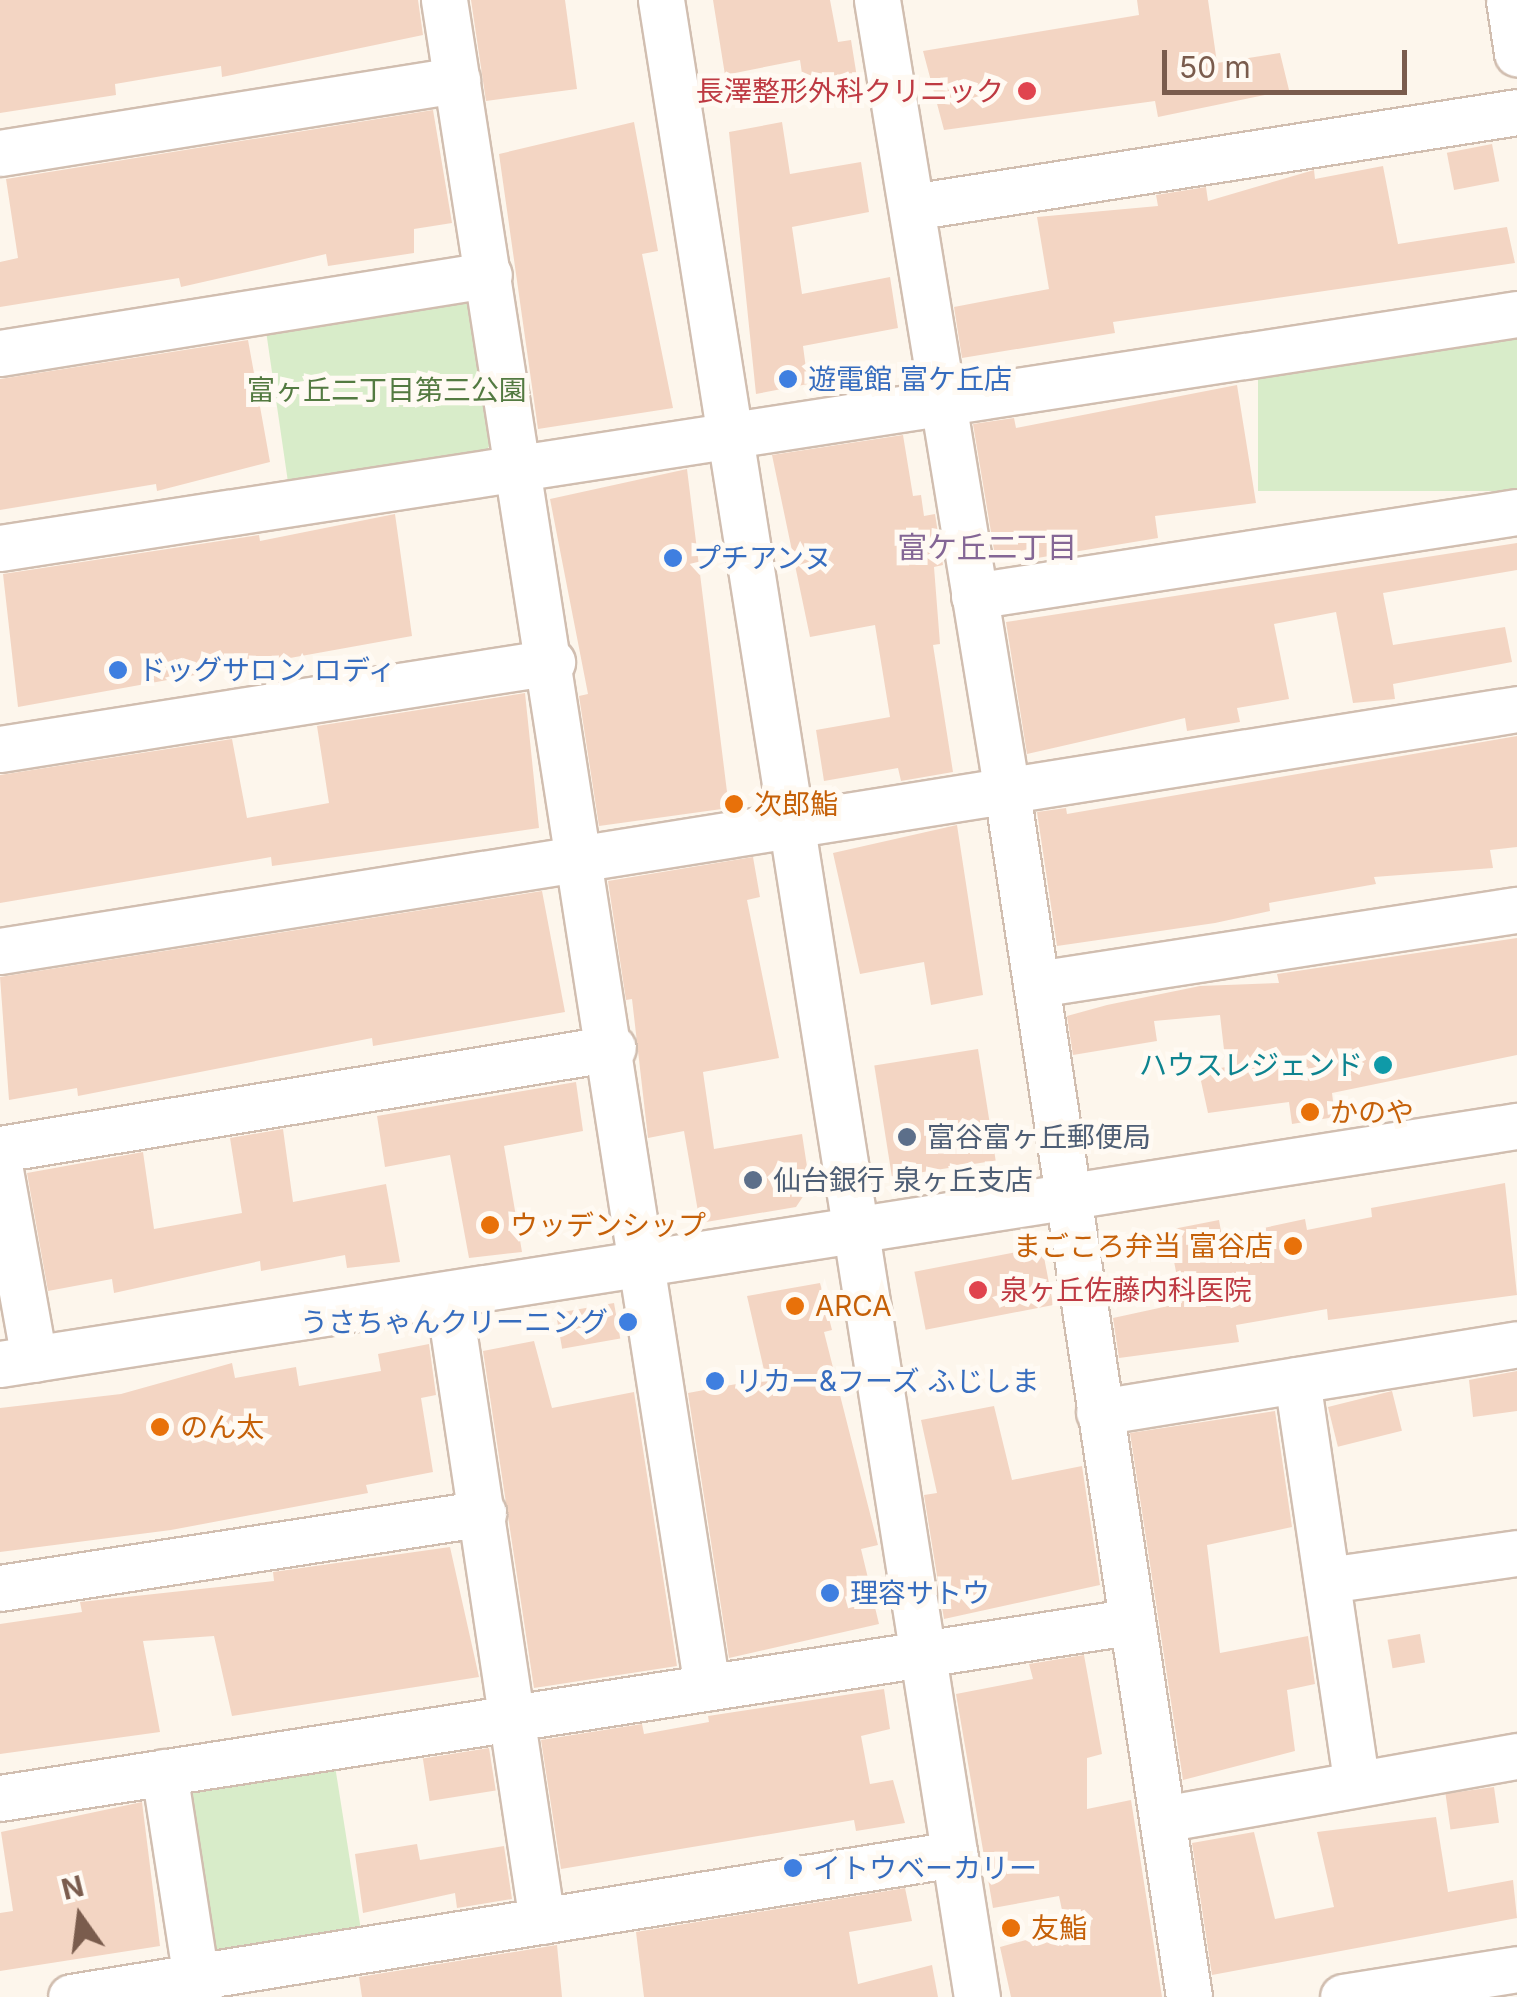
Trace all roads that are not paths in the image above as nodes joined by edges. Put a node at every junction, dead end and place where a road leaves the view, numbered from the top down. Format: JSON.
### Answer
{"nodes":[{"id":1,"x":444,"y":0,"type":"edge"},
{"id":2,"x":661,"y":0,"type":"edge"},
{"id":3,"x":877,"y":0,"type":"edge"},
{"id":4,"x":1509,"y":0,"type":"edge"},
{"id":5,"x":1517,"y":53,"type":"edge"},
{"id":6,"x":457,"y":80,"type":"junction"},
{"id":7,"x":1517,"y":112,"type":"edge"},
{"id":8,"x":0,"y":153,"type":"edge"},
{"id":9,"x":912,"y":206,"type":"junction"},
{"id":10,"x":489,"y":276,"type":"junction"},
{"id":11,"x":1517,"y":314,"type":"edge"},
{"id":12,"x":0,"y":353,"type":"edge"},
{"id":13,"x":941,"y":403,"type":"junction"},
{"id":14,"x":730,"y":438,"type":"junction"},
{"id":15,"x":520,"y":469,"type":"junction"},
{"id":16,"x":1517,"y":512,"type":"edge"},
{"id":17,"x":0,"y":548,"type":"edge"},
{"id":18,"x":974,"y":596,"type":"junction"},
{"id":19,"x":552,"y":662,"type":"junction"},
{"id":20,"x":1517,"y":709,"type":"edge"},
{"id":21,"x":0,"y":750,"type":"edge"},
{"id":22,"x":1008,"y":792,"type":"junction"},
{"id":23,"x":790,"y":825,"type":"junction"},
{"id":24,"x":584,"y":859,"type":"junction"},
{"id":25,"x":1517,"y":910,"type":"edge"},
{"id":26,"x":0,"y":951,"type":"edge"},
{"id":27,"x":1037,"y":984,"type":"junction"},
{"id":28,"x":613,"y":1048,"type":"junction"},
{"id":29,"x":1517,"y":1126,"type":"edge"},
{"id":30,"x":0,"y":1149,"type":"edge"},
{"id":31,"x":0,"y":1170,"type":"edge"},
{"id":32,"x":1065,"y":1196,"type":"junction"},
{"id":33,"x":854,"y":1230,"type":"junction"},
{"id":34,"x":645,"y":1265,"type":"junction"},
{"id":35,"x":448,"y":1296,"type":"junction"},
{"id":36,"x":1517,"y":1344,"type":"edge"},
{"id":37,"x":17,"y":1362,"type":"edge"},
{"id":38,"x":1297,"y":1380,"type":"junction"},
{"id":39,"x":1098,"y":1412,"type":"junction"},
{"id":40,"x":483,"y":1512,"type":"junction"},
{"id":41,"x":1517,"y":1553,"type":"edge"},
{"id":42,"x":1327,"y":1580,"type":"junction"},
{"id":43,"x":0,"y":1588,"type":"edge"},
{"id":44,"x":1128,"y":1622,"type":"junction"},
{"id":45,"x":921,"y":1655,"type":"junction"},
{"id":46,"x":708,"y":1688,"type":"junction"},
{"id":47,"x":516,"y":1718,"type":"junction"},
{"id":48,"x":1517,"y":1756,"type":"edge"},
{"id":49,"x":164,"y":1772,"type":"junction"},
{"id":50,"x":1356,"y":1781,"type":"junction"},
{"id":51,"x":0,"y":1798,"type":"edge"},
{"id":52,"x":1163,"y":1819,"type":"junction"},
{"id":53,"x":954,"y":1854,"type":"junction"},
{"id":54,"x":542,"y":1921,"type":"junction"},
{"id":55,"x":1517,"y":1969,"type":"edge"},
{"id":56,"x":197,"y":1987,"type":"edge"},
{"id":57,"x":71,"y":1997,"type":"edge"},
{"id":58,"x":977,"y":1997,"type":"edge"},
{"id":59,"x":1189,"y":1997,"type":"edge"},
{"id":60,"x":1343,"y":1997,"type":"edge"}],
"edges":[{"from":1,"to":6,"type":"street"},
{"from":2,"to":14,"type":"street"},
{"from":3,"to":9,"type":"street"},
{"from":4,"to":5,"type":"street"},
{"from":6,"to":8,"type":"street"},
{"from":6,"to":10,"type":"street"},
{"from":7,"to":9,"type":"street"},
{"from":9,"to":13,"type":"street"},
{"from":10,"to":12,"type":"street"},
{"from":10,"to":15,"type":"street"},
{"from":11,"to":13,"type":"street"},
{"from":13,"to":14,"type":"street"},
{"from":13,"to":18,"type":"street"},
{"from":14,"to":15,"type":"street"},
{"from":14,"to":23,"type":"street"},
{"from":15,"to":17,"type":"street"},
{"from":15,"to":19,"type":"street"},
{"from":16,"to":18,"type":"street"},
{"from":18,"to":22,"type":"street"},
{"from":19,"to":21,"type":"street"},
{"from":19,"to":24,"type":"street"},
{"from":20,"to":22,"type":"street"},
{"from":22,"to":23,"type":"street"},
{"from":22,"to":27,"type":"street"},
{"from":23,"to":24,"type":"street"},
{"from":23,"to":33,"type":"street"},
{"from":24,"to":26,"type":"street"},
{"from":24,"to":28,"type":"street"},
{"from":25,"to":27,"type":"street"},
{"from":27,"to":32,"type":"street"},
{"from":28,"to":30,"type":"street"},
{"from":28,"to":34,"type":"street"},
{"from":29,"to":32,"type":"street"},
{"from":31,"to":37,"type":"street"},
{"from":32,"to":33,"type":"street"},
{"from":32,"to":39,"type":"street"},
{"from":33,"to":34,"type":"street"},
{"from":33,"to":45,"type":"street"},
{"from":34,"to":35,"type":"street"},
{"from":34,"to":46,"type":"street"},
{"from":35,"to":37,"type":"street"},
{"from":35,"to":40,"type":"street"},
{"from":36,"to":38,"type":"street"},
{"from":38,"to":39,"type":"street"},
{"from":38,"to":42,"type":"street"},
{"from":39,"to":44,"type":"street"},
{"from":40,"to":43,"type":"street"},
{"from":40,"to":47,"type":"street"},
{"from":41,"to":42,"type":"street"},
{"from":42,"to":50,"type":"street"},
{"from":44,"to":45,"type":"street"},
{"from":44,"to":52,"type":"street"},
{"from":45,"to":46,"type":"street"},
{"from":45,"to":53,"type":"street"},
{"from":46,"to":47,"type":"street"},
{"from":47,"to":49,"type":"street"},
{"from":47,"to":54,"type":"street"},
{"from":48,"to":50,"type":"street"},
{"from":49,"to":51,"type":"street"},
{"from":49,"to":56,"type":"street"},
{"from":50,"to":52,"type":"street"},
{"from":52,"to":59,"type":"street"},
{"from":53,"to":54,"type":"street"},
{"from":53,"to":58,"type":"street"},
{"from":54,"to":56,"type":"street"},
{"from":55,"to":60,"type":"street"},
{"from":56,"to":57,"type":"street"}]}
